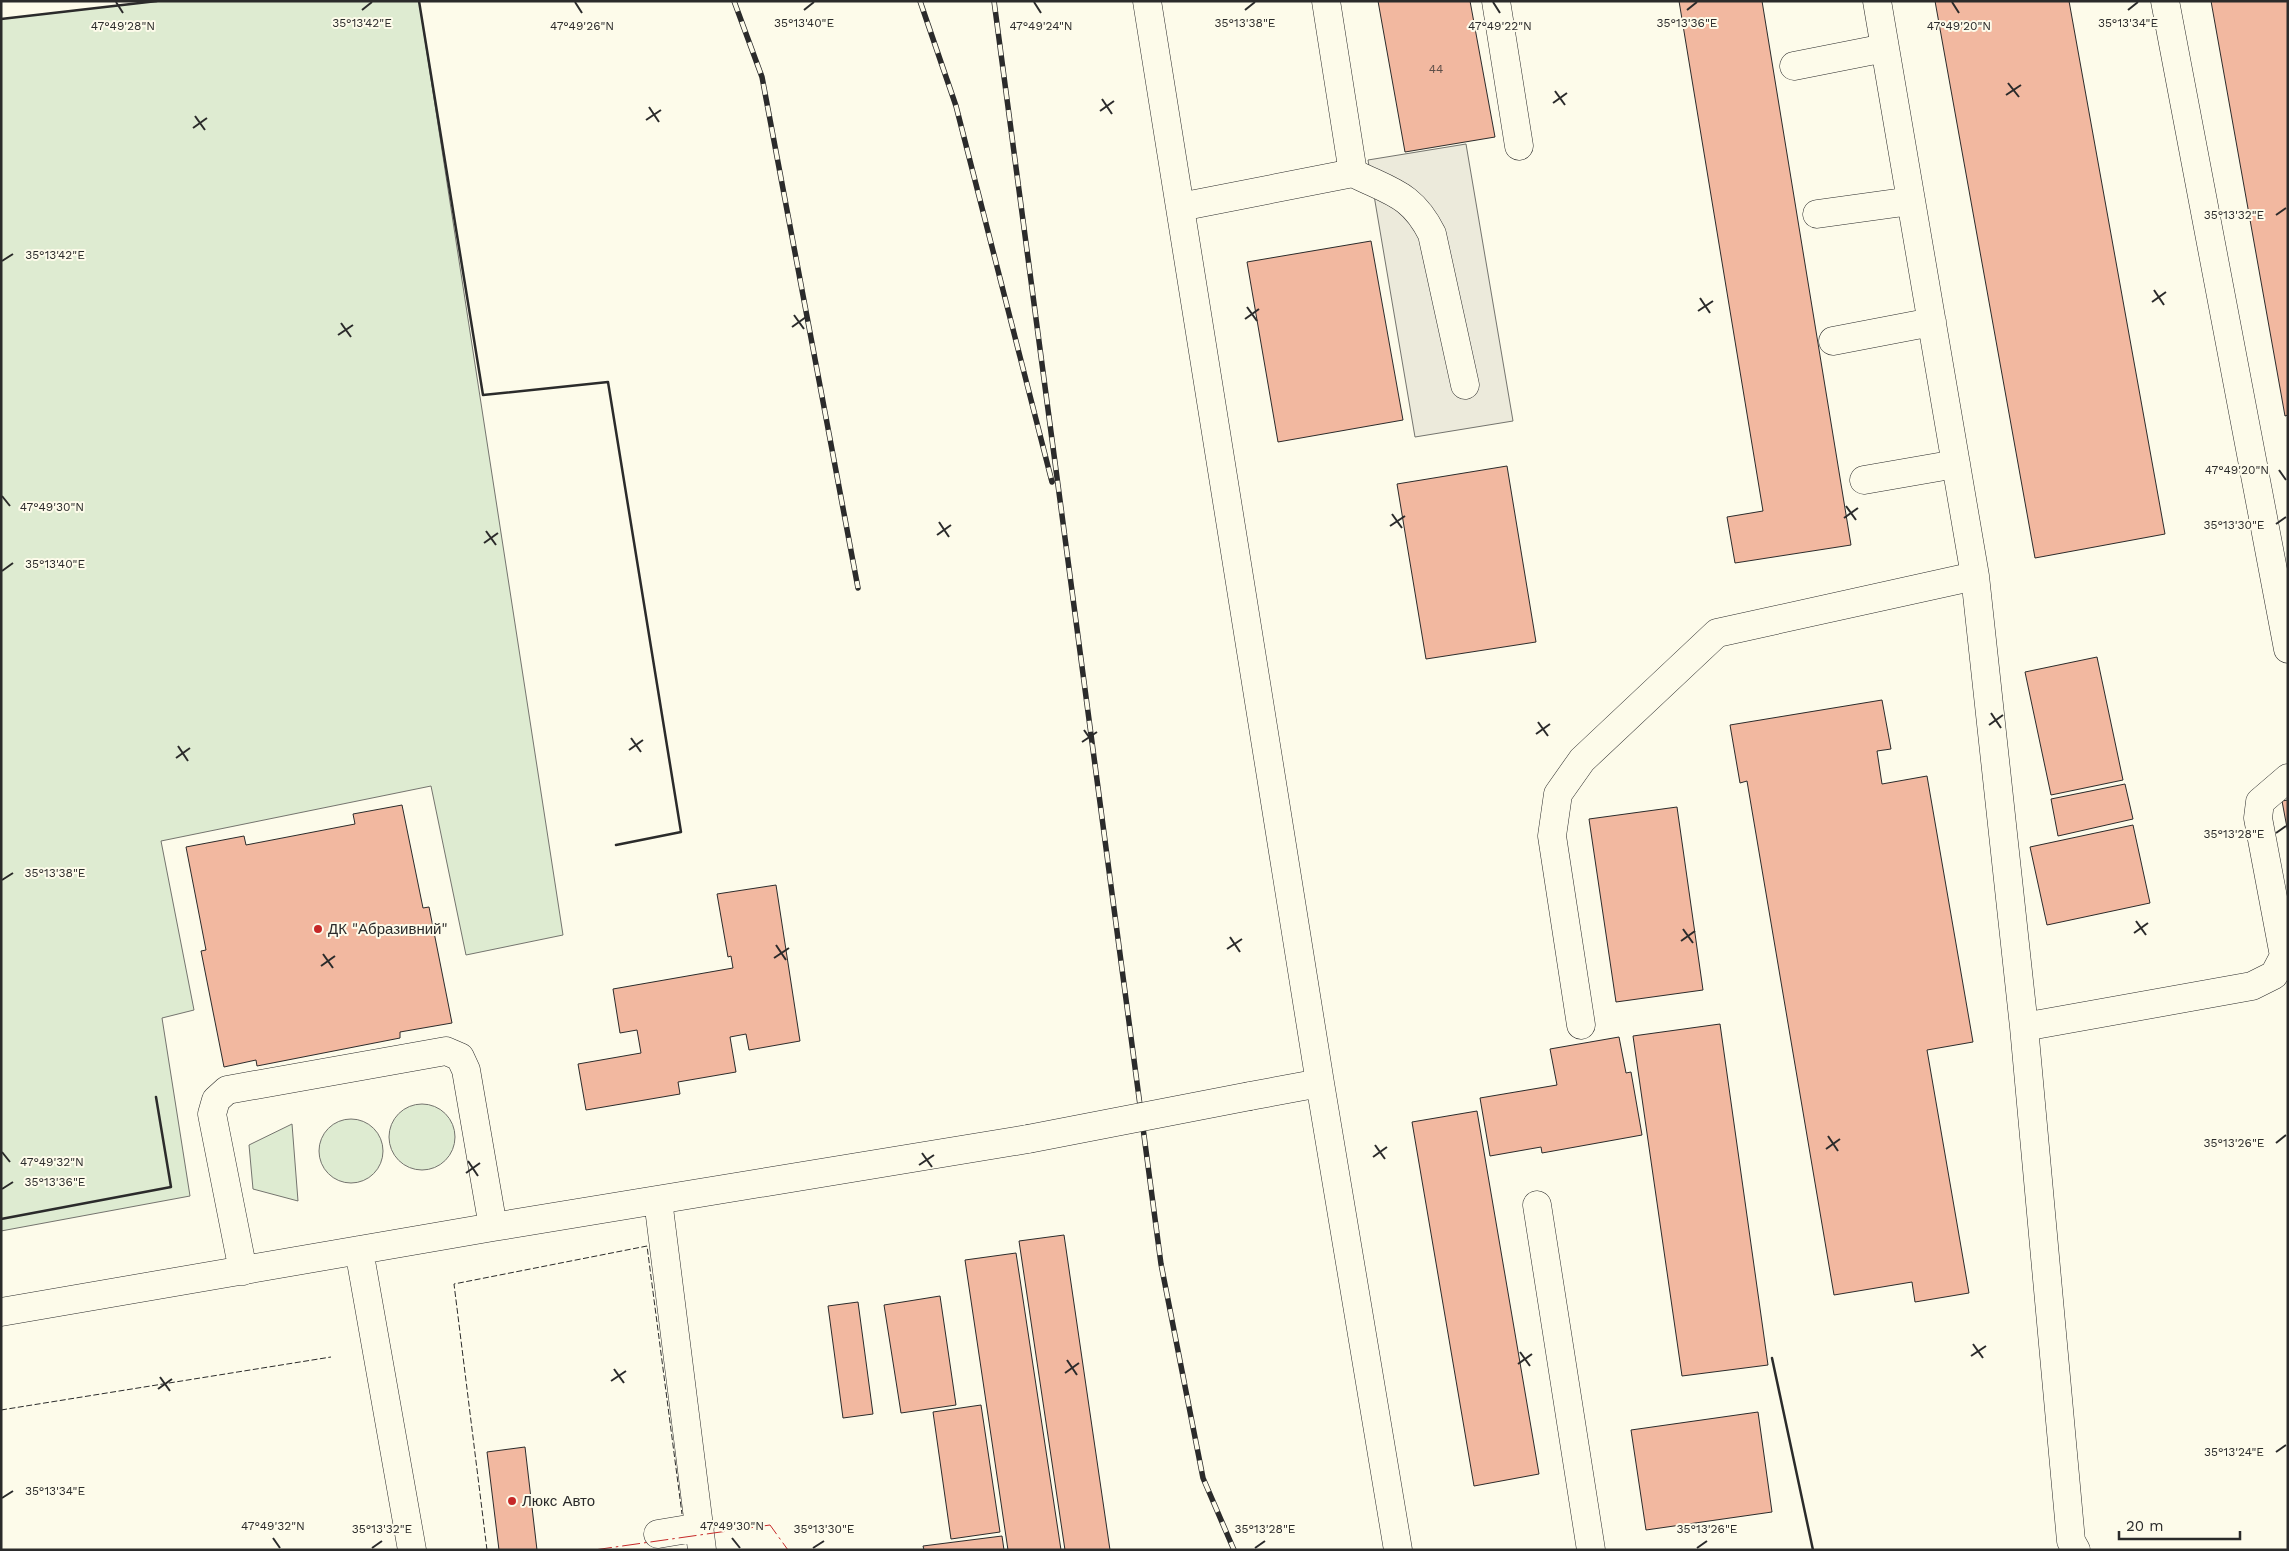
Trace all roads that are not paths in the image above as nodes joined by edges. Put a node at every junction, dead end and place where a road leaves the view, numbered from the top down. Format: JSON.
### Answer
{"nodes":[{"id":1,"x":1148,"y":1,"type":"edge"},
{"id":2,"x":1326,"y":1,"type":"edge"},
{"id":3,"x":1496,"y":1,"type":"edge"},
{"id":4,"x":1877,"y":1,"type":"edge"},
{"id":5,"x":2165,"y":1,"type":"edge"},
{"id":6,"x":1885,"y":48,"type":"junction"},
{"id":7,"x":1794,"y":66,"type":"dead end"},
{"id":8,"x":1519,"y":146,"type":"dead end"},
{"id":9,"x":1353,"y":173,"type":"junction"},
{"id":10,"x":1911,"y":201,"type":"junction"},
{"id":11,"x":1180,"y":208,"type":"junction"},
{"id":12,"x":1818,"y":214,"type":"dead end"},
{"id":13,"x":1932,"y":322,"type":"junction"},
{"id":14,"x":1833,"y":341,"type":"dead end"},
{"id":15,"x":1465,"y":385,"type":"dead end"},
{"id":16,"x":1956,"y":464,"type":"junction"},
{"id":17,"x":1864,"y":480,"type":"dead end"},
{"id":18,"x":1975,"y":576,"type":"junction"},
{"id":19,"x":2288,"y":649,"type":"edge"},
{"id":20,"x":2288,"y":778,"type":"edge"},
{"id":21,"x":1581,"y":1025,"type":"dead end"},
{"id":22,"x":2024,"y":1027,"type":"junction"},
{"id":23,"x":1320,"y":1083,"type":"junction"},
{"id":24,"x":658,"y":1200,"type":"junction"},
{"id":25,"x":1537,"y":1205,"type":"dead end"},
{"id":26,"x":493,"y":1227,"type":"junction"},
{"id":27,"x":359,"y":1250,"type":"junction"},
{"id":28,"x":243,"y":1270,"type":"junction"},
{"id":29,"x":1,"y":1312,"type":"edge"},
{"id":30,"x":658,"y":1534,"type":"dead end"},
{"id":31,"x":701,"y":1538,"type":"edge"},
{"id":32,"x":412,"y":1550,"type":"edge"},
{"id":33,"x":1398,"y":1550,"type":"edge"},
{"id":34,"x":1591,"y":1550,"type":"edge"},
{"id":35,"x":2076,"y":1550,"type":"edge"}],
"edges":[{"from":1,"to":11,"type":"street"},
{"from":2,"to":9,"type":"street"},
{"from":3,"to":8,"type":"street"},
{"from":4,"to":6,"type":"street"},
{"from":5,"to":19,"type":"street"},
{"from":6,"to":7,"type":"street"},
{"from":6,"to":10,"type":"street"},
{"from":9,"to":11,"type":"street"},
{"from":9,"to":15,"type":"street"},
{"from":10,"to":12,"type":"street"},
{"from":10,"to":13,"type":"street"},
{"from":11,"to":23,"type":"street"},
{"from":13,"to":14,"type":"street"},
{"from":13,"to":16,"type":"street"},
{"from":16,"to":17,"type":"street"},
{"from":16,"to":18,"type":"street"},
{"from":18,"to":21,"type":"street"},
{"from":18,"to":22,"type":"street"},
{"from":20,"to":22,"type":"street"},
{"from":22,"to":35,"type":"street"},
{"from":23,"to":24,"type":"street","bridge":true},
{"from":23,"to":33,"type":"street"},
{"from":24,"to":26,"type":"street"},
{"from":24,"to":31,"type":"street"},
{"from":25,"to":34,"type":"street"},
{"from":26,"to":27,"type":"street"},
{"from":26,"to":28,"type":"street"},
{"from":27,"to":28,"type":"street"},
{"from":27,"to":32,"type":"street"},
{"from":28,"to":29,"type":"street"},
{"from":30,"to":31,"type":"street"}]}
